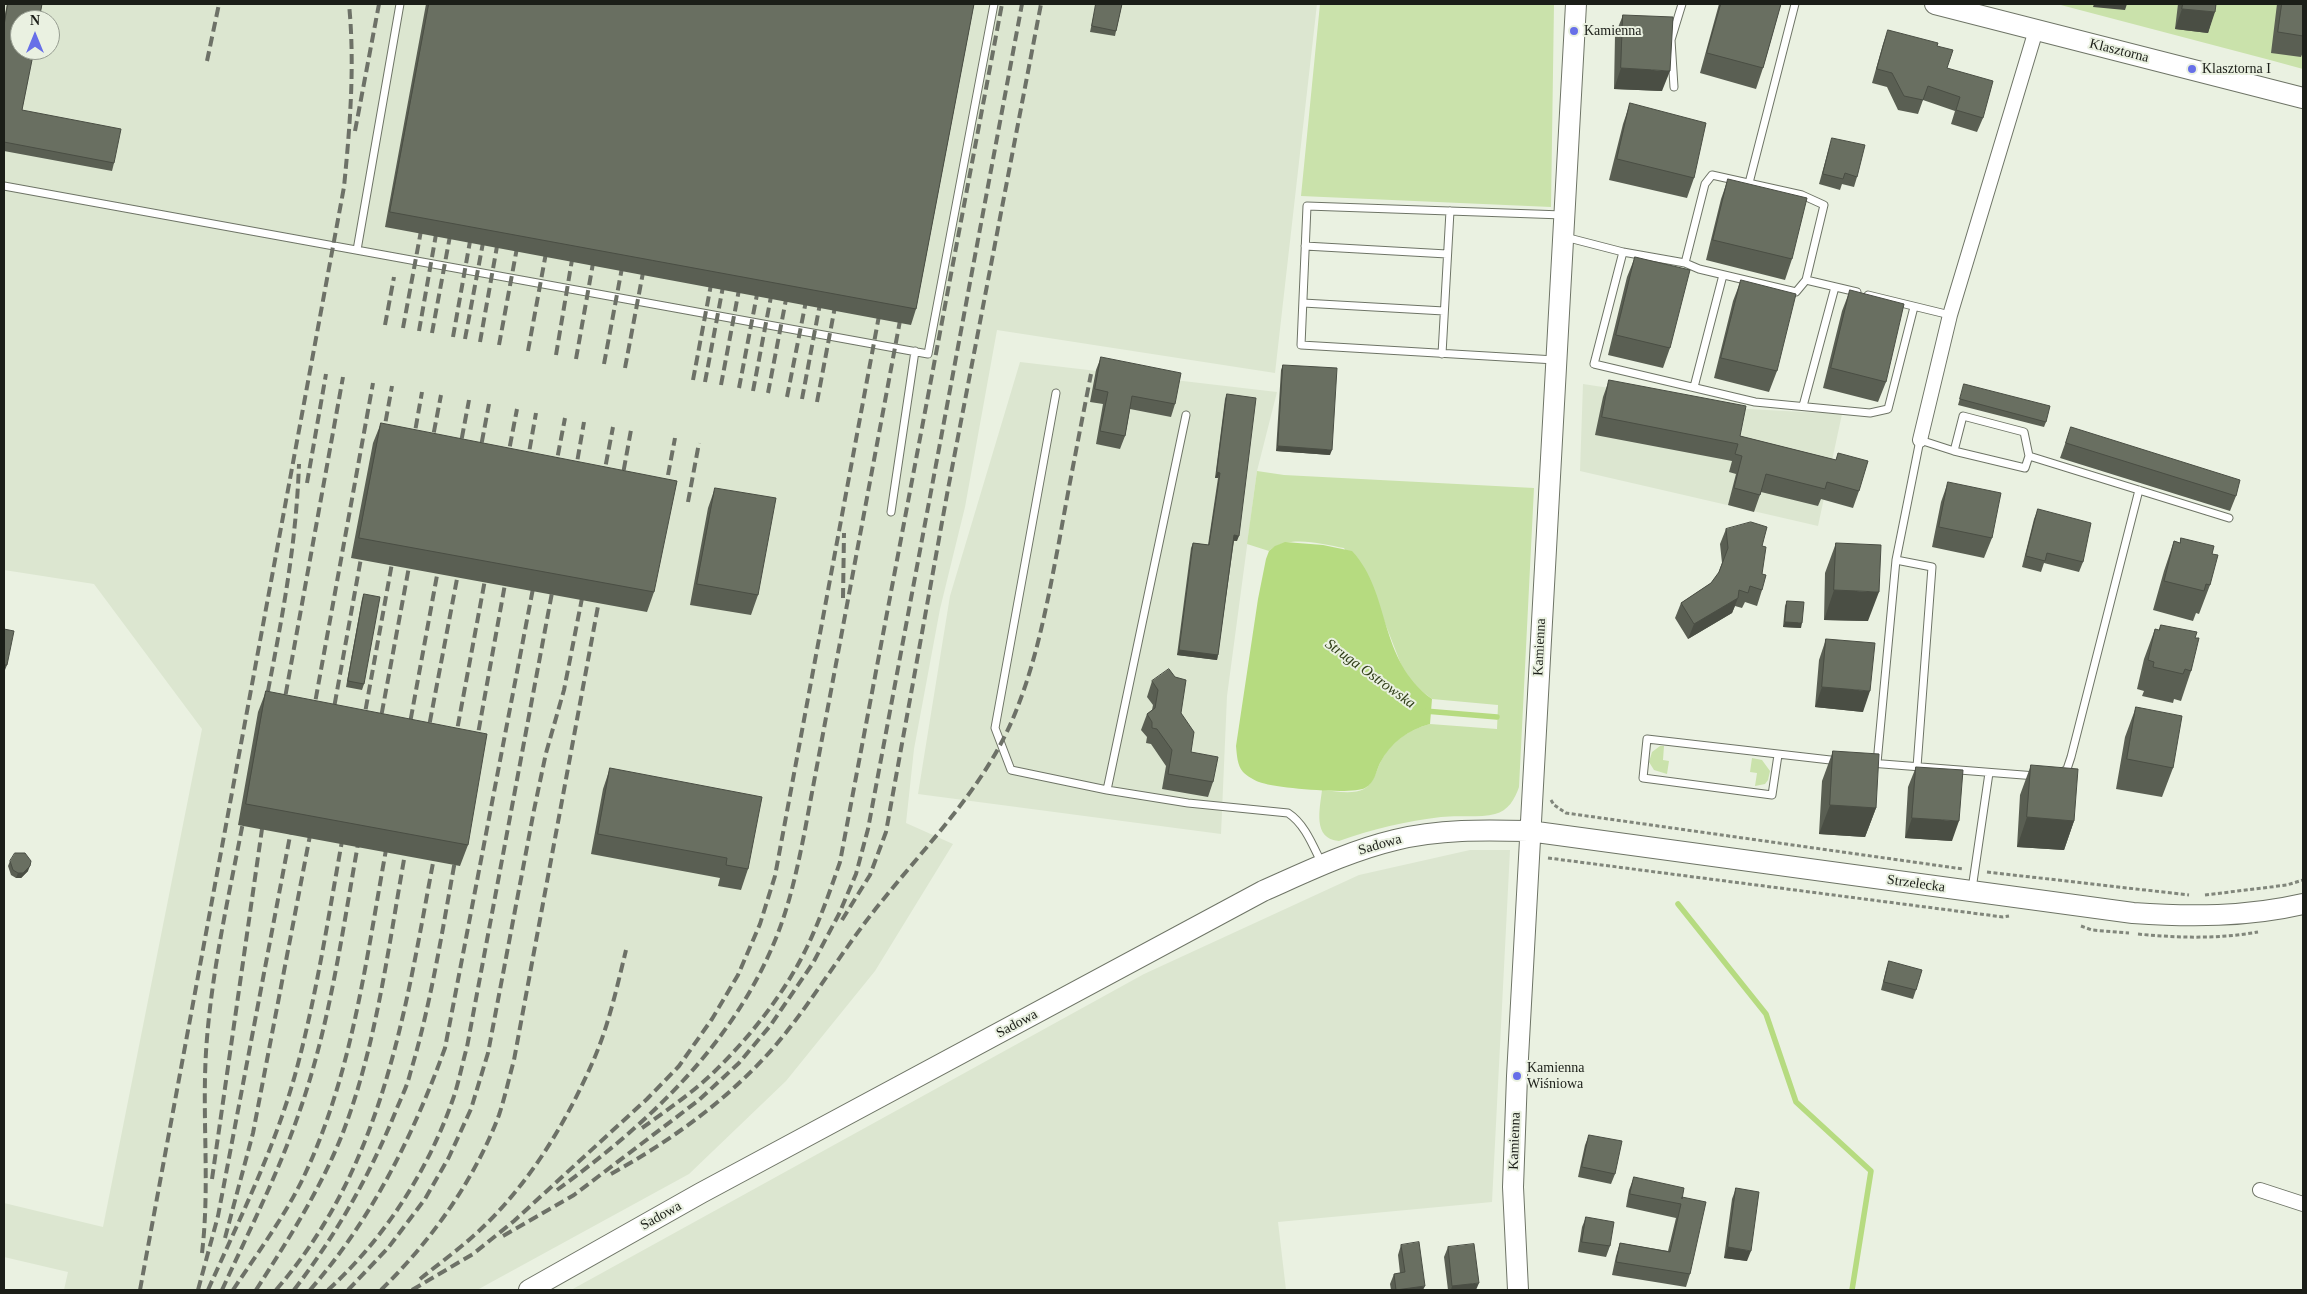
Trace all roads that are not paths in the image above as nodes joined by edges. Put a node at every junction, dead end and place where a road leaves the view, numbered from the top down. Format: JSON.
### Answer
{"nodes":[{"id":1,"x":400,"y":4,"type":"edge"},
{"id":2,"x":994,"y":4,"type":"edge"},
{"id":3,"x":1576,"y":4,"type":"edge"},
{"id":4,"x":1682,"y":4,"type":"edge"},
{"id":5,"x":1794,"y":4,"type":"edge"},
{"id":6,"x":1935,"y":4,"type":"edge"},
{"id":7,"x":2036,"y":30,"type":"junction"},
{"id":8,"x":1674,"y":87,"type":"dead end"},
{"id":9,"x":2303,"y":98,"type":"edge"},
{"id":10,"x":1749,"y":183,"type":"junction"},
{"id":11,"x":4,"y":186,"type":"edge"},
{"id":12,"x":1450,"y":211,"type":"junction"},
{"id":13,"x":1564,"y":215,"type":"junction"},
{"id":14,"x":1562,"y":237,"type":"junction"},
{"id":15,"x":1305,"y":246,"type":"junction"},
{"id":16,"x":356,"y":250,"type":"junction"},
{"id":17,"x":1622,"y":252,"type":"junction"},
{"id":18,"x":1447,"y":254,"type":"junction"},
{"id":19,"x":1685,"y":263,"type":"junction"},
{"id":20,"x":1724,"y":275,"type":"junction"},
{"id":21,"x":1806,"y":280,"type":"junction"},
{"id":22,"x":1835,"y":287,"type":"junction"},
{"id":23,"x":1303,"y":303,"type":"junction"},
{"id":24,"x":1914,"y":307,"type":"junction"},
{"id":25,"x":1444,"y":311,"type":"junction"},
{"id":26,"x":1950,"y":315,"type":"junction"},
{"id":27,"x":915,"y":351,"type":"junction"},
{"id":28,"x":1442,"y":354,"type":"junction"},
{"id":29,"x":1556,"y":360,"type":"junction"},
{"id":30,"x":1694,"y":388,"type":"junction"},
{"id":31,"x":1056,"y":394,"type":"dead end"},
{"id":32,"x":1803,"y":406,"type":"junction"},
{"id":33,"x":1186,"y":415,"type":"dead end"},
{"id":34,"x":1920,"y":440,"type":"junction"},
{"id":35,"x":1954,"y":451,"type":"junction"},
{"id":36,"x":2029,"y":456,"type":"junction"},
{"id":37,"x":2138,"y":490,"type":"junction"},
{"id":38,"x":891,"y":512,"type":"dead end"},
{"id":39,"x":2229,"y":518,"type":"dead end"},
{"id":40,"x":1896,"y":560,"type":"junction"},
{"id":41,"x":1778,"y":755,"type":"junction"},
{"id":42,"x":1849,"y":762,"type":"edge"},
{"id":43,"x":1859,"y":762,"type":"edge"},
{"id":44,"x":1877,"y":764,"type":"junction"},
{"id":45,"x":1917,"y":767,"type":"junction"},
{"id":46,"x":1989,"y":773,"type":"junction"},
{"id":47,"x":1107,"y":790,"type":"junction"},
{"id":48,"x":1529,"y":831,"type":"junction"},
{"id":49,"x":1322,"y":864,"type":"junction"},
{"id":50,"x":1972,"y":892,"type":"junction"},
{"id":51,"x":2303,"y":904,"type":"edge"},
{"id":52,"x":2260,"y":1190,"type":"dead end"},
{"id":53,"x":2303,"y":1204,"type":"edge"},
{"id":54,"x":529,"y":1290,"type":"edge"},
{"id":55,"x":1518,"y":1290,"type":"edge"}],
"edges":[{"from":1,"to":16,"type":"lane"},
{"from":2,"to":27,"type":"lane"},
{"from":3,"to":13,"type":"street","name":"Kamienna"},
{"from":4,"to":8,"type":"lane"},
{"from":5,"to":10,"type":"lane"},
{"from":6,"to":7,"type":"street","name":"Klasztorna"},
{"from":7,"to":9,"type":"street","name":"Klasztorna"},
{"from":7,"to":26,"type":"street"},
{"from":10,"to":19,"type":"lane"},
{"from":10,"to":21,"type":"lane"},
{"from":11,"to":16,"type":"lane"},
{"from":12,"to":13,"type":"lane"},
{"from":12,"to":15,"type":"lane"},
{"from":12,"to":18,"type":"lane"},
{"from":13,"to":14,"type":"street","name":"Kamienna"},
{"from":14,"to":17,"type":"lane"},
{"from":14,"to":29,"type":"street","name":"Kamienna"},
{"from":15,"to":18,"type":"lane"},
{"from":15,"to":23,"type":"lane"},
{"from":16,"to":27,"type":"lane"},
{"from":17,"to":19,"type":"lane"},
{"from":17,"to":30,"type":"lane"},
{"from":18,"to":25,"type":"lane"},
{"from":19,"to":20,"type":"lane"},
{"from":20,"to":21,"type":"lane"},
{"from":20,"to":30,"type":"lane"},
{"from":21,"to":22,"type":"lane"},
{"from":22,"to":24,"type":"lane"},
{"from":22,"to":32,"type":"lane"},
{"from":23,"to":25,"type":"lane"},
{"from":23,"to":28,"type":"lane"},
{"from":24,"to":26,"type":"lane"},
{"from":24,"to":32,"type":"lane"},
{"from":25,"to":28,"type":"lane"},
{"from":26,"to":34,"type":"street"},
{"from":27,"to":38,"type":"lane"},
{"from":28,"to":29,"type":"lane"},
{"from":29,"to":48,"type":"street","name":"Kamienna"},
{"from":30,"to":32,"type":"lane"},
{"from":31,"to":47,"type":"lane"},
{"from":33,"to":47,"type":"lane"},
{"from":34,"to":35,"type":"lane"},
{"from":34,"to":40,"type":"lane"},
{"from":35,"to":36,"type":"lane"},
{"from":35,"to":36,"type":"lane"},
{"from":36,"to":37,"type":"lane"},
{"from":37,"to":39,"type":"lane"},
{"from":37,"to":46,"type":"lane"},
{"from":40,"to":44,"type":"lane"},
{"from":40,"to":45,"type":"lane"},
{"from":41,"to":41,"type":"lane"},
{"from":41,"to":42,"type":"lane"},
{"from":43,"to":44,"type":"lane"},
{"from":44,"to":45,"type":"lane"},
{"from":45,"to":46,"type":"lane"},
{"from":46,"to":50,"type":"lane"},
{"from":47,"to":49,"type":"lane"},
{"from":48,"to":49,"type":"street","name":"Sadowa"},
{"from":48,"to":50,"type":"street","name":"Strzelecka"},
{"from":48,"to":55,"type":"street","name":"Kamienna"},
{"from":49,"to":54,"type":"street","name":"Sadowa"},
{"from":50,"to":51,"type":"street","name":"Strzelecka"},
{"from":52,"to":53,"type":"street"}]}
